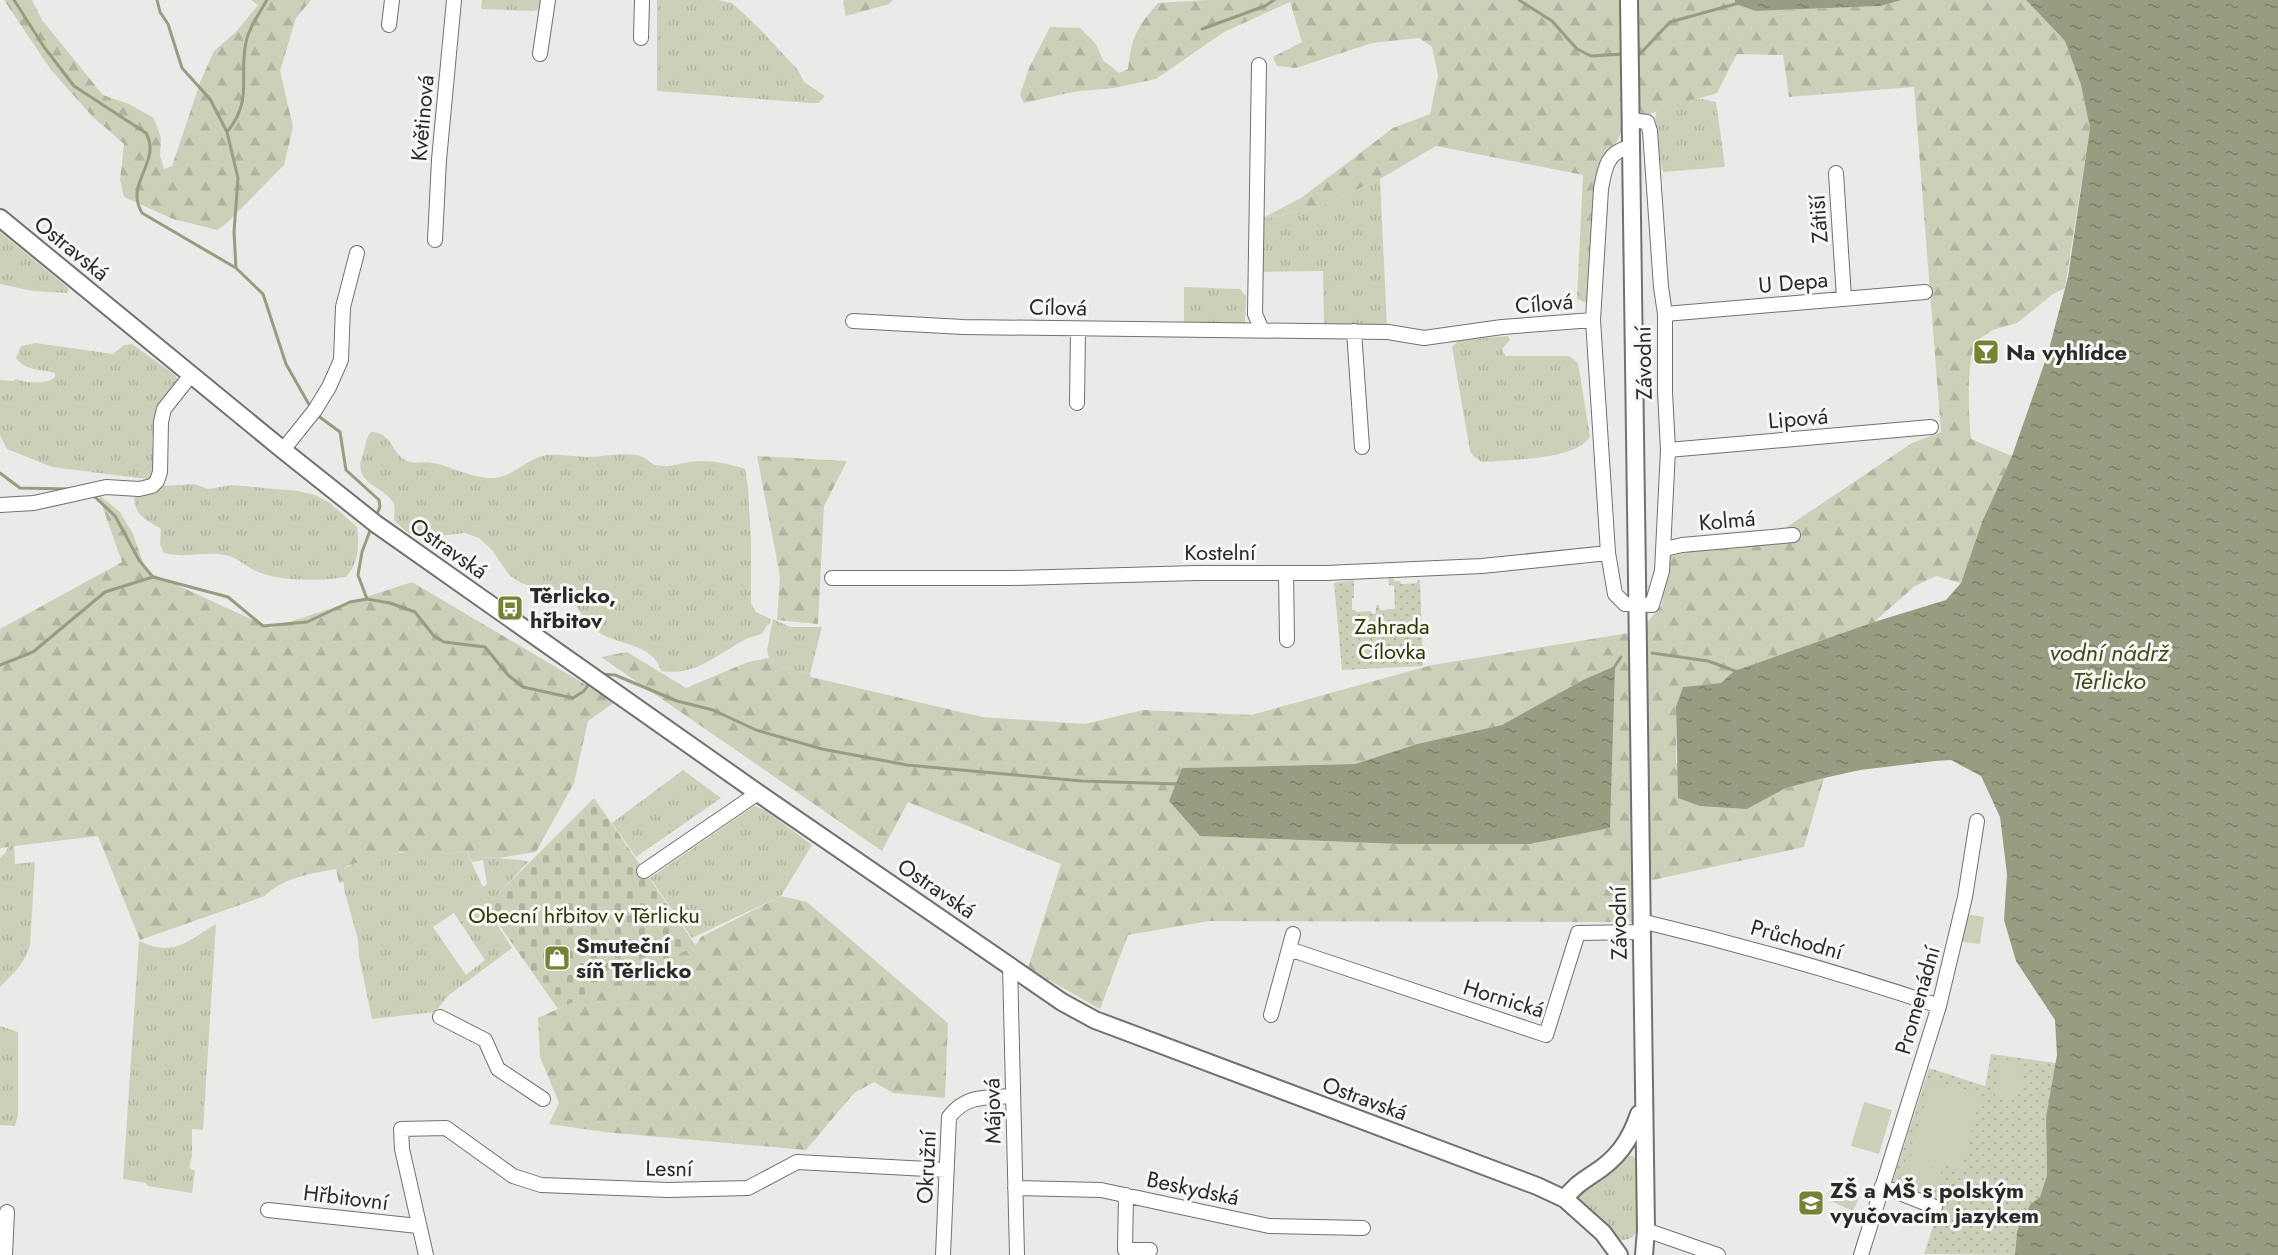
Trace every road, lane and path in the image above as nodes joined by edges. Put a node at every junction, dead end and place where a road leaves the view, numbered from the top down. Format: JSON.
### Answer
{"nodes":[{"id":1,"x":392,"y":0,"type":"edge"},
{"id":2,"x":454,"y":0,"type":"edge"},
{"id":3,"x":548,"y":0,"type":"edge"},
{"id":4,"x":642,"y":0,"type":"edge"},
{"id":5,"x":1629,"y":0,"type":"edge"},
{"id":6,"x":389,"y":25,"type":"dead end"},
{"id":7,"x":641,"y":38,"type":"dead end"},
{"id":8,"x":540,"y":54,"type":"dead end"},
{"id":9,"x":1259,"y":65,"type":"dead end"},
{"id":10,"x":1630,"y":120,"type":"junction"},
{"id":11,"x":1630,"y":147,"type":"junction"},
{"id":12,"x":1836,"y":173,"type":"dead end"},
{"id":13,"x":0,"y":218,"type":"edge"},
{"id":14,"x":435,"y":240,"type":"dead end"},
{"id":15,"x":357,"y":253,"type":"dead end"},
{"id":16,"x":1925,"y":292,"type":"dead end"},
{"id":17,"x":1844,"y":298,"type":"junction"},
{"id":18,"x":1665,"y":314,"type":"junction"},
{"id":19,"x":1593,"y":320,"type":"junction"},
{"id":20,"x":853,"y":321,"type":"dead end"},
{"id":21,"x":1078,"y":328,"type":"junction"},
{"id":22,"x":1262,"y":330,"type":"junction"},
{"id":23,"x":1354,"y":331,"type":"junction"},
{"id":24,"x":191,"y":375,"type":"junction"},
{"id":25,"x":1077,"y":403,"type":"dead end"},
{"id":26,"x":1931,"y":427,"type":"dead end"},
{"id":27,"x":1362,"y":447,"type":"dead end"},
{"id":28,"x":283,"y":450,"type":"junction"},
{"id":29,"x":1668,"y":450,"type":"junction"},
{"id":30,"x":0,"y":505,"type":"edge"},
{"id":31,"x":1793,"y":536,"type":"dead end"},
{"id":32,"x":1665,"y":549,"type":"junction"},
{"id":33,"x":1608,"y":553,"type":"junction"},
{"id":34,"x":1286,"y":573,"type":"junction"},
{"id":35,"x":832,"y":578,"type":"dead end"},
{"id":36,"x":1636,"y":605,"type":"junction"},
{"id":37,"x":1287,"y":640,"type":"dead end"},
{"id":38,"x":758,"y":793,"type":"junction"},
{"id":39,"x":1977,"y":821,"type":"dead end"},
{"id":40,"x":644,"y":871,"type":"dead end"},
{"id":41,"x":1641,"y":927,"type":"junction"},
{"id":42,"x":1293,"y":934,"type":"dead end"},
{"id":43,"x":1289,"y":949,"type":"junction"},
{"id":44,"x":1010,"y":965,"type":"junction"},
{"id":45,"x":1939,"y":1006,"type":"junction"},
{"id":46,"x":1271,"y":1015,"type":"dead end"},
{"id":47,"x":440,"y":1017,"type":"dead end"},
{"id":48,"x":1013,"y":1096,"type":"junction"},
{"id":49,"x":543,"y":1099,"type":"dead end"},
{"id":50,"x":1643,"y":1102,"type":"junction"},
{"id":51,"x":401,"y":1129,"type":"joint"},
{"id":52,"x":1622,"y":1149,"type":"junction"},
{"id":53,"x":1643,"y":1164,"type":"junction"},
{"id":54,"x":946,"y":1170,"type":"junction"},
{"id":55,"x":1582,"y":1180,"type":"junction"},
{"id":56,"x":1537,"y":1186,"type":"junction"},
{"id":57,"x":1882,"y":1186,"type":"junction"},
{"id":58,"x":1015,"y":1188,"type":"junction"},
{"id":59,"x":1126,"y":1195,"type":"junction"},
{"id":60,"x":1565,"y":1199,"type":"junction"},
{"id":61,"x":1935,"y":1207,"type":"dead end"},
{"id":62,"x":268,"y":1210,"type":"dead end"},
{"id":63,"x":7,"y":1212,"type":"dead end"},
{"id":64,"x":418,"y":1226,"type":"junction"},
{"id":65,"x":1363,"y":1228,"type":"dead end"},
{"id":66,"x":1645,"y":1242,"type":"edge"},
{"id":67,"x":1150,"y":1250,"type":"dead end"},
{"id":68,"x":1617,"y":1252,"type":"edge"},
{"id":69,"x":5,"y":1255,"type":"edge"},
{"id":70,"x":426,"y":1255,"type":"edge"},
{"id":71,"x":943,"y":1255,"type":"edge"},
{"id":72,"x":1017,"y":1255,"type":"edge"},
{"id":73,"x":1718,"y":1255,"type":"edge"},
{"id":74,"x":1861,"y":1255,"type":"edge"}],
"edges":[{"from":1,"to":6,"type":"street"},
{"from":2,"to":14,"type":"street","name":"Květinová"},
{"from":3,"to":8,"type":"street"},
{"from":4,"to":7,"type":"street"},
{"from":5,"to":10,"type":"main road","name":"Závodní"},
{"from":9,"to":22,"type":"street"},
{"from":10,"to":11,"type":"main road","name":"Závodní"},
{"from":10,"to":18,"type":"street","name":"Závodní"},
{"from":11,"to":19,"type":"street","name":"Závodní"},
{"from":11,"to":36,"type":"main road","name":"Závodní"},
{"from":12,"to":17,"type":"street","name":"Zátiší"},
{"from":13,"to":24,"type":"main road","name":"Ostravská"},
{"from":15,"to":28,"type":"street"},
{"from":16,"to":17,"type":"street","name":"U Depa"},
{"from":17,"to":18,"type":"street","name":"U Depa"},
{"from":18,"to":29,"type":"street","name":"Závodní"},
{"from":19,"to":23,"type":"street","name":"Cílová"},
{"from":19,"to":33,"type":"street","name":"Závodní"},
{"from":20,"to":21,"type":"street","name":"Cílová"},
{"from":21,"to":22,"type":"street","name":"Cílová"},
{"from":21,"to":25,"type":"street"},
{"from":22,"to":23,"type":"street","name":"Cílová"},
{"from":23,"to":27,"type":"street"},
{"from":24,"to":28,"type":"main road","name":"Ostravská"},
{"from":24,"to":30,"type":"street"},
{"from":26,"to":29,"type":"street","name":"Lipová"},
{"from":28,"to":38,"type":"main road","name":"Ostravská"},
{"from":29,"to":32,"type":"street","name":"Závodní"},
{"from":31,"to":32,"type":"street","name":"Kolmá"},
{"from":32,"to":36,"type":"street","name":"Závodní"},
{"from":33,"to":34,"type":"street","name":"Kostelní"},
{"from":33,"to":36,"type":"street","name":"Závodní"},
{"from":34,"to":35,"type":"street","name":"Kostelní"},
{"from":34,"to":37,"type":"street"},
{"from":36,"to":41,"type":"main road","name":"Závodní"},
{"from":38,"to":40,"type":"street"},
{"from":38,"to":44,"type":"main road","name":"Ostravská"},
{"from":39,"to":45,"type":"street","name":"Promenádní"},
{"from":41,"to":43,"type":"street","name":"Hornická"},
{"from":41,"to":45,"type":"street","name":"Průchodní"},
{"from":41,"to":50,"type":"main road","name":"Závodní"},
{"from":42,"to":43,"type":"street"},
{"from":43,"to":46,"type":"street"},
{"from":44,"to":48,"type":"street","name":"Májová"},
{"from":44,"to":56,"type":"main road","name":"Ostravská"},
{"from":45,"to":57,"type":"street","name":"Promenádní"},
{"from":47,"to":49,"type":"street"},
{"from":48,"to":54,"type":"street","name":"Okružní"},
{"from":48,"to":58,"type":"street","name":"Májová"},
{"from":50,"to":52,"type":"main road"},
{"from":50,"to":53,"type":"main road","name":"Závodní"},
{"from":51,"to":54,"type":"street","name":"Lesní"},
{"from":51,"to":64,"type":"street","name":"Hřbitovní"},
{"from":52,"to":53,"type":"main road"},
{"from":52,"to":55,"type":"main road"},
{"from":53,"to":66,"type":"main road","name":"Závodní"},
{"from":54,"to":71,"type":"street","name":"Okružní"},
{"from":55,"to":56,"type":"main road"},
{"from":55,"to":60,"type":"main road"},
{"from":56,"to":60,"type":"main road","name":"Ostravská"},
{"from":57,"to":61,"type":"street"},
{"from":57,"to":74,"type":"street","name":"Promenádní"},
{"from":58,"to":59,"type":"street","name":"Beskydská"},
{"from":58,"to":72,"type":"street","name":"Májová"},
{"from":59,"to":65,"type":"street","name":"Beskydská"},
{"from":59,"to":67,"type":"street"},
{"from":60,"to":68,"type":"main road","name":"Ostravská"},
{"from":62,"to":64,"type":"street","name":"Hřbitovní"},
{"from":63,"to":69,"type":"street"},
{"from":64,"to":70,"type":"street","name":"Hřbitovní"},
{"from":66,"to":68,"type":"main road"},
{"from":66,"to":73,"type":"street"}]}
